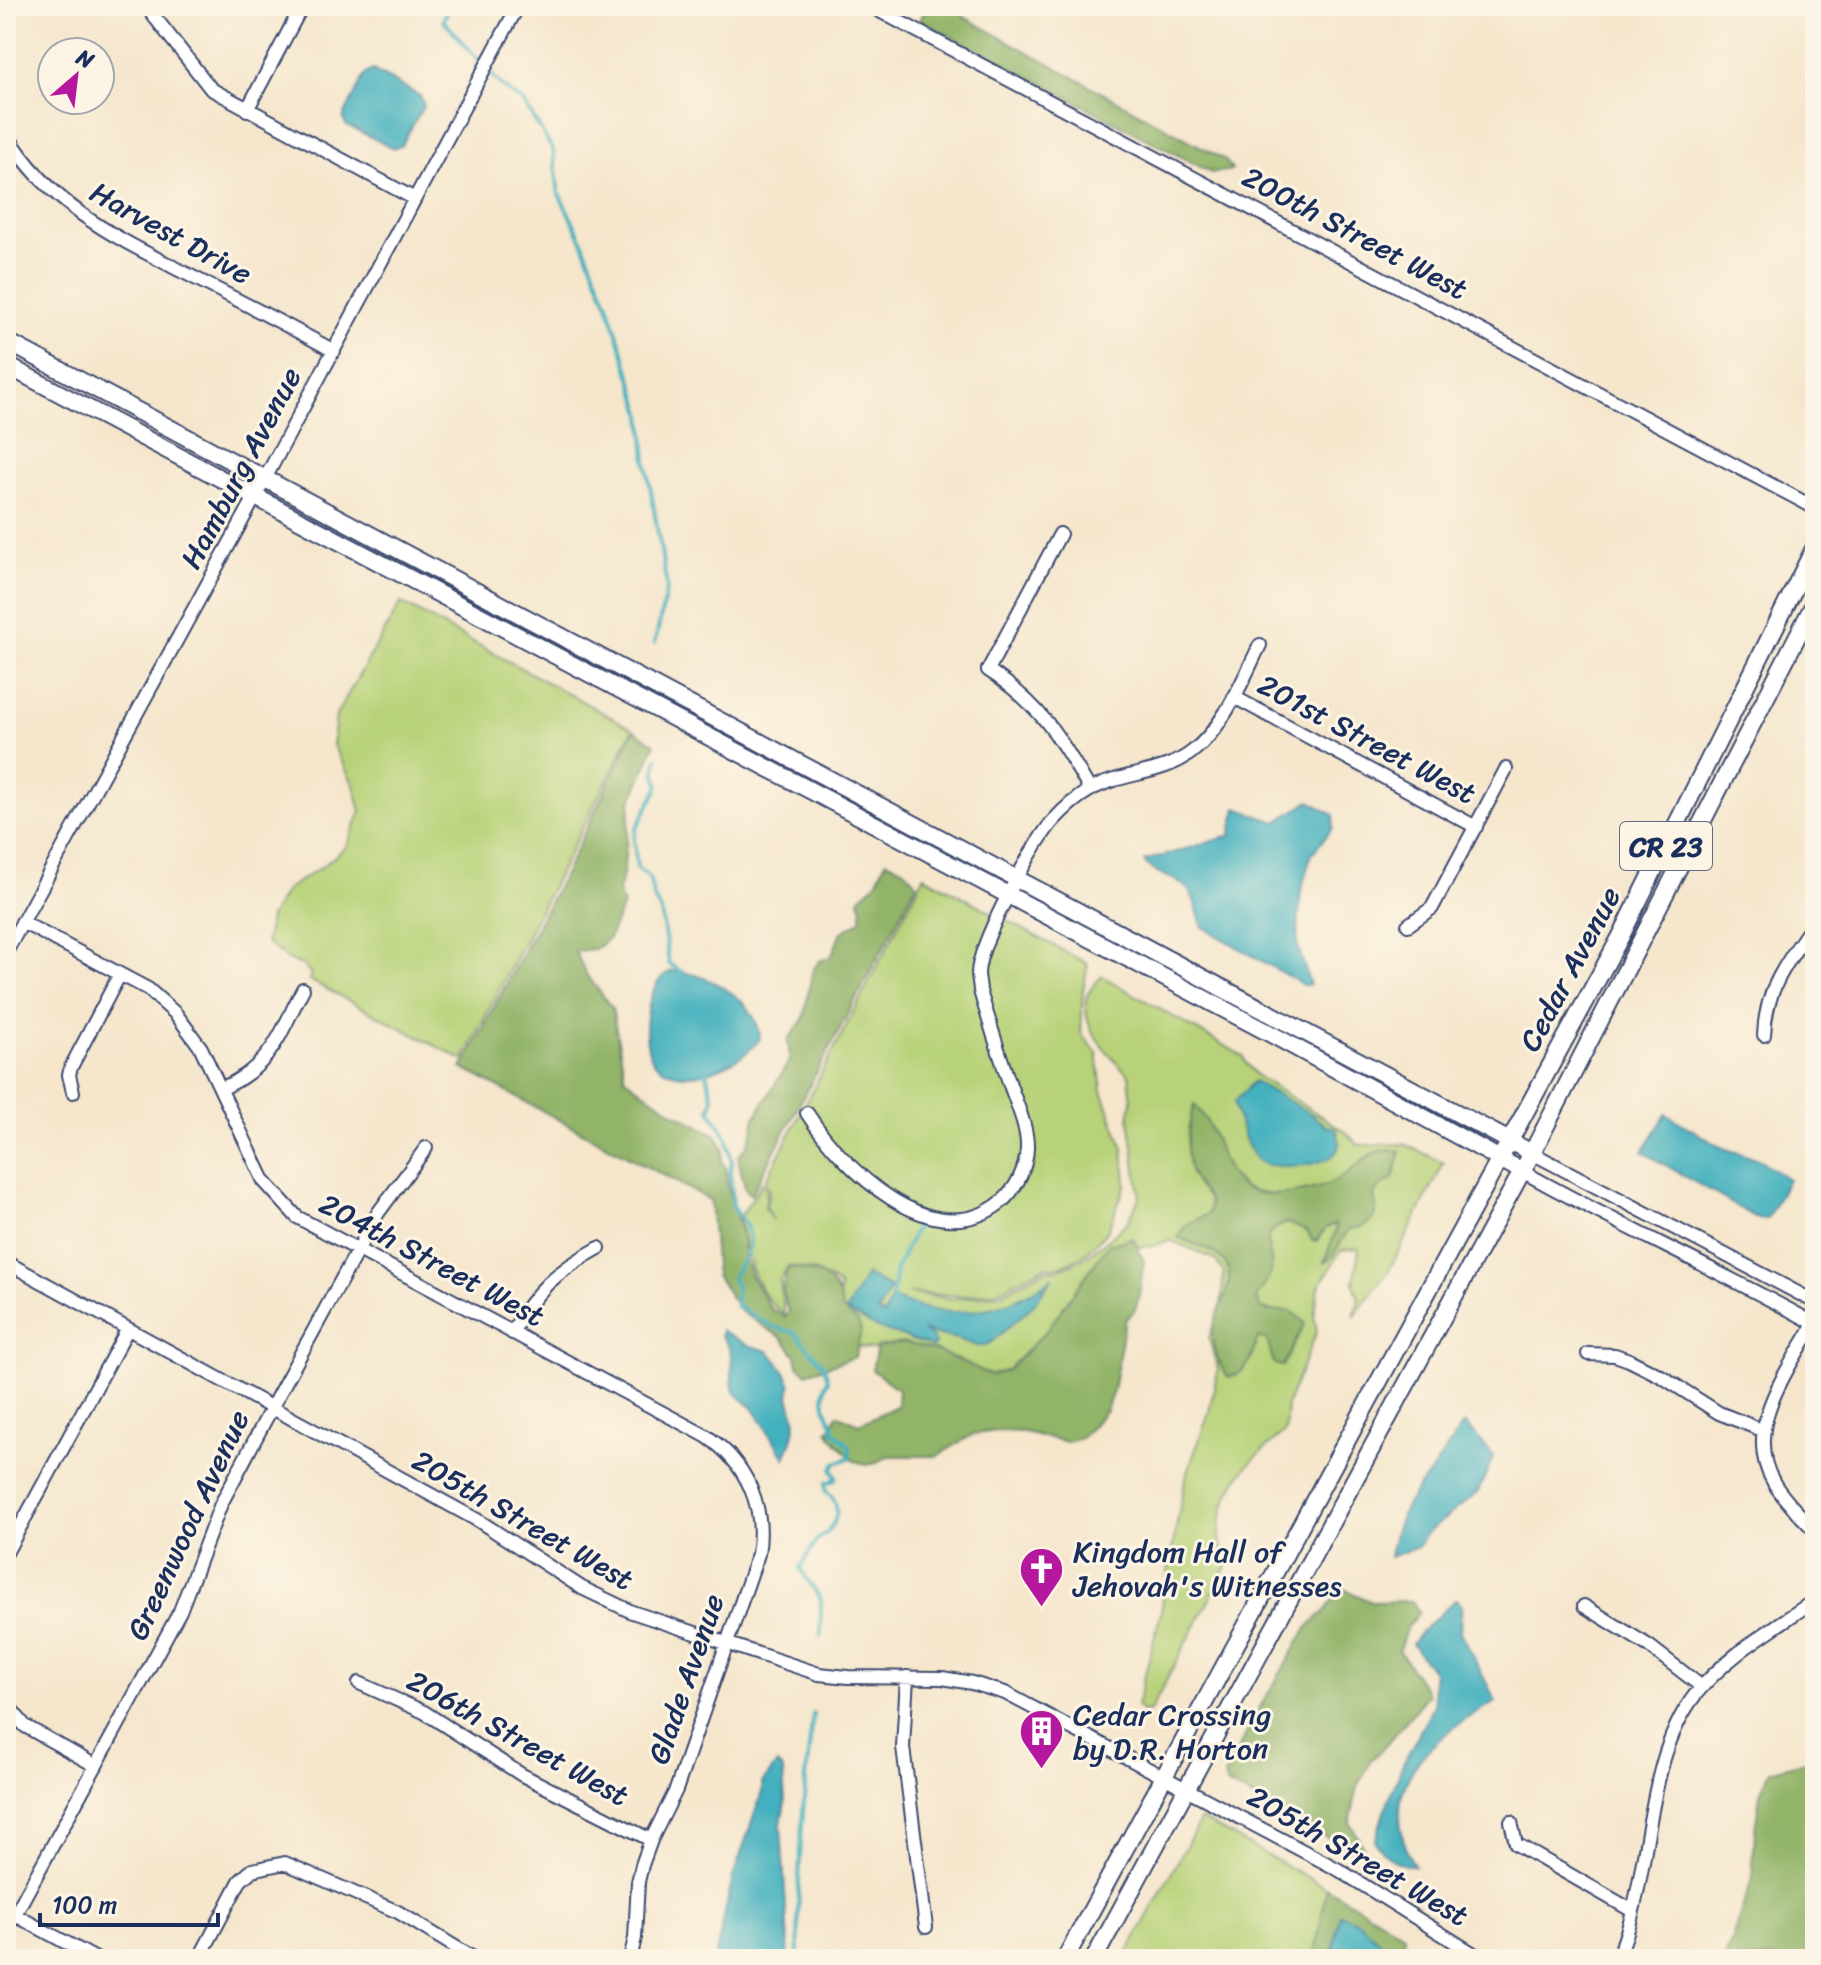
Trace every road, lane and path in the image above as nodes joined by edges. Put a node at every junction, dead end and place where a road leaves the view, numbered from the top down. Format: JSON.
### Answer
{"nodes":[{"id":1,"x":146,"y":6,"type":"edge"},
{"id":2,"x":302,"y":6,"type":"edge"},
{"id":3,"x":518,"y":6,"type":"edge"},
{"id":4,"x":870,"y":6,"type":"edge"},
{"id":5,"x":247,"y":110,"type":"junction"},
{"id":6,"x":6,"y":133,"type":"edge"},
{"id":7,"x":413,"y":198,"type":"junction"},
{"id":8,"x":6,"y":341,"type":"edge"},
{"id":9,"x":334,"y":351,"type":"junction"},
{"id":10,"x":6,"y":365,"type":"edge"},
{"id":11,"x":260,"y":488,"type":"junction"},
{"id":12,"x":1815,"y":508,"type":"edge"},
{"id":13,"x":1060,"y":534,"type":"dead end"},
{"id":14,"x":1815,"y":547,"type":"edge"},
{"id":15,"x":1815,"y":602,"type":"edge"},
{"id":16,"x":1260,"y":645,"type":"dead end"},
{"id":17,"x":1234,"y":697,"type":"junction"},
{"id":18,"x":1506,"y":769,"type":"dead end"},
{"id":19,"x":1090,"y":790,"type":"junction"},
{"id":20,"x":1476,"y":827,"type":"junction"},
{"id":21,"x":1018,"y":879,"type":"junction"},
{"id":22,"x":1009,"y":897,"type":"junction"},
{"id":23,"x":1815,"y":921,"type":"edge"},
{"id":24,"x":22,"y":922,"type":"junction"},
{"id":25,"x":1408,"y":925,"type":"dead end"},
{"id":26,"x":6,"y":952,"type":"edge"},
{"id":27,"x":120,"y":974,"type":"junction"},
{"id":28,"x":303,"y":989,"type":"dead end"},
{"id":29,"x":1764,"y":1035,"type":"dead end"},
{"id":30,"x":221,"y":1089,"type":"junction"},
{"id":31,"x":73,"y":1092,"type":"dead end"},
{"id":32,"x":807,"y":1113,"type":"dead end"},
{"id":33,"x":1510,"y":1141,"type":"junction"},
{"id":34,"x":426,"y":1148,"type":"dead end"},
{"id":35,"x":1532,"y":1153,"type":"junction"},
{"id":36,"x":1500,"y":1159,"type":"junction"},
{"id":37,"x":1522,"y":1171,"type":"junction"},
{"id":38,"x":599,"y":1248,"type":"dead end"},
{"id":39,"x":357,"y":1251,"type":"junction"},
{"id":40,"x":6,"y":1262,"type":"edge"},
{"id":41,"x":1815,"y":1302,"type":"edge"},
{"id":42,"x":1815,"y":1323,"type":"edge"},
{"id":43,"x":127,"y":1330,"type":"junction"},
{"id":44,"x":512,"y":1333,"type":"junction"},
{"id":45,"x":1588,"y":1354,"type":"dead end"},
{"id":46,"x":271,"y":1409,"type":"junction"},
{"id":47,"x":1762,"y":1430,"type":"junction"},
{"id":48,"x":700,"y":1433,"type":"joint"},
{"id":49,"x":1815,"y":1531,"type":"edge"},
{"id":50,"x":6,"y":1553,"type":"edge"},
{"id":51,"x":1815,"y":1600,"type":"edge"},
{"id":52,"x":1584,"y":1606,"type":"dead end"},
{"id":53,"x":725,"y":1644,"type":"junction"},
{"id":54,"x":907,"y":1677,"type":"junction"},
{"id":55,"x":359,"y":1683,"type":"dead end"},
{"id":56,"x":1702,"y":1687,"type":"junction"},
{"id":57,"x":6,"y":1703,"type":"edge"},
{"id":58,"x":96,"y":1766,"type":"junction"},
{"id":59,"x":1164,"y":1777,"type":"junction"},
{"id":60,"x":1187,"y":1789,"type":"junction"},
{"id":61,"x":1511,"y":1822,"type":"dead end"},
{"id":62,"x":651,"y":1840,"type":"junction"},
{"id":63,"x":1633,"y":1911,"type":"junction"},
{"id":64,"x":10,"y":1912,"type":"edge"},
{"id":65,"x":926,"y":1927,"type":"dead end"},
{"id":66,"x":6,"y":1931,"type":"edge"},
{"id":67,"x":96,"y":1959,"type":"edge"},
{"id":68,"x":199,"y":1959,"type":"edge"},
{"id":69,"x":475,"y":1959,"type":"edge"},
{"id":70,"x":630,"y":1959,"type":"edge"},
{"id":71,"x":1065,"y":1959,"type":"edge"},
{"id":72,"x":1094,"y":1959,"type":"edge"},
{"id":73,"x":1482,"y":1959,"type":"edge"},
{"id":74,"x":1617,"y":1959,"type":"edge"}],
"edges":[{"from":1,"to":5,"type":"street"},
{"from":2,"to":5,"type":"street"},
{"from":3,"to":7,"type":"street","name":"Hamburg Avenue"},
{"from":4,"to":12,"type":"street","name":"200th Street West"},
{"from":5,"to":7,"type":"street"},
{"from":6,"to":9,"type":"street","name":"Harvest Drive"},
{"from":7,"to":9,"type":"street","name":"Hamburg Avenue"},
{"from":8,"to":11,"type":"main road"},
{"from":9,"to":11,"type":"street","name":"Hamburg Avenue"},
{"from":10,"to":11,"type":"main road"},
{"from":11,"to":21,"type":"main road"},
{"from":11,"to":22,"type":"main road"},
{"from":11,"to":24,"type":"street","name":"Hamburg Avenue"},
{"from":13,"to":19,"type":"street"},
{"from":14,"to":33,"type":"main road","name":"Cedar Avenue","number":"CR 23"},
{"from":15,"to":35,"type":"main road","name":"Cedar Avenue","number":"CR 23"},
{"from":16,"to":17,"type":"street"},
{"from":17,"to":19,"type":"street"},
{"from":17,"to":20,"type":"street","name":"201st Street West"},
{"from":18,"to":20,"type":"street"},
{"from":19,"to":21,"type":"street"},
{"from":20,"to":25,"type":"street"},
{"from":21,"to":22,"type":"street"},
{"from":21,"to":33,"type":"main road"},
{"from":22,"to":32,"type":"street"},
{"from":22,"to":36,"type":"main road"},
{"from":23,"to":29,"type":"street"},
{"from":24,"to":26,"type":"street","name":"Hamburg Avenue"},
{"from":24,"to":27,"type":"street","name":"204th Street West"},
{"from":27,"to":30,"type":"street","name":"204th Street West"},
{"from":27,"to":31,"type":"street"},
{"from":28,"to":30,"type":"street"},
{"from":30,"to":39,"type":"street","name":"204th Street West"},
{"from":33,"to":35,"type":"main road"},
{"from":33,"to":36,"type":"main road","name":"Cedar Avenue","number":"CR 23"},
{"from":34,"to":39,"type":"street","name":"Greenwood Avenue"},
{"from":35,"to":37,"type":"main road","number":"CR 23"},
{"from":35,"to":41,"type":"street"},
{"from":36,"to":37,"type":"main road"},
{"from":36,"to":59,"type":"main road","number":"CR 23"},
{"from":37,"to":42,"type":"street"},
{"from":37,"to":60,"type":"main road","number":"CR 23"},
{"from":38,"to":44,"type":"street"},
{"from":39,"to":44,"type":"street","name":"204th Street West"},
{"from":39,"to":46,"type":"street","name":"Greenwood Avenue"},
{"from":40,"to":43,"type":"street","name":"205th Street West"},
{"from":42,"to":47,"type":"street"},
{"from":43,"to":46,"type":"street","name":"205th Street West"},
{"from":43,"to":50,"type":"street"},
{"from":44,"to":48,"type":"street","name":"204th Street West"},
{"from":45,"to":47,"type":"street"},
{"from":46,"to":53,"type":"street","name":"205th Street West"},
{"from":46,"to":58,"type":"street","name":"Greenwood Avenue"},
{"from":47,"to":49,"type":"street"},
{"from":48,"to":53,"type":"street","name":"Glade Avenue"},
{"from":51,"to":56,"type":"street"},
{"from":52,"to":56,"type":"street"},
{"from":53,"to":54,"type":"street","name":"205th Street West"},
{"from":53,"to":62,"type":"street","name":"Glade Avenue"},
{"from":54,"to":59,"type":"street","name":"205th Street West"},
{"from":54,"to":65,"type":"street"},
{"from":55,"to":62,"type":"street","name":"206th Street West"},
{"from":56,"to":63,"type":"street"},
{"from":57,"to":58,"type":"street"},
{"from":58,"to":64,"type":"street","name":"Greenwood Avenue"},
{"from":59,"to":60,"type":"street","name":"205th Street West"},
{"from":59,"to":71,"type":"main road","number":"CR 23"},
{"from":60,"to":72,"type":"main road","number":"CR 23"},
{"from":60,"to":73,"type":"street","name":"205th Street West"},
{"from":61,"to":63,"type":"street"},
{"from":62,"to":70,"type":"street","name":"Glade Avenue"},
{"from":63,"to":74,"type":"street"},
{"from":64,"to":66,"type":"street","name":"Greenwood Avenue"},
{"from":64,"to":67,"type":"street"},
{"from":68,"to":69,"type":"street"}]}
